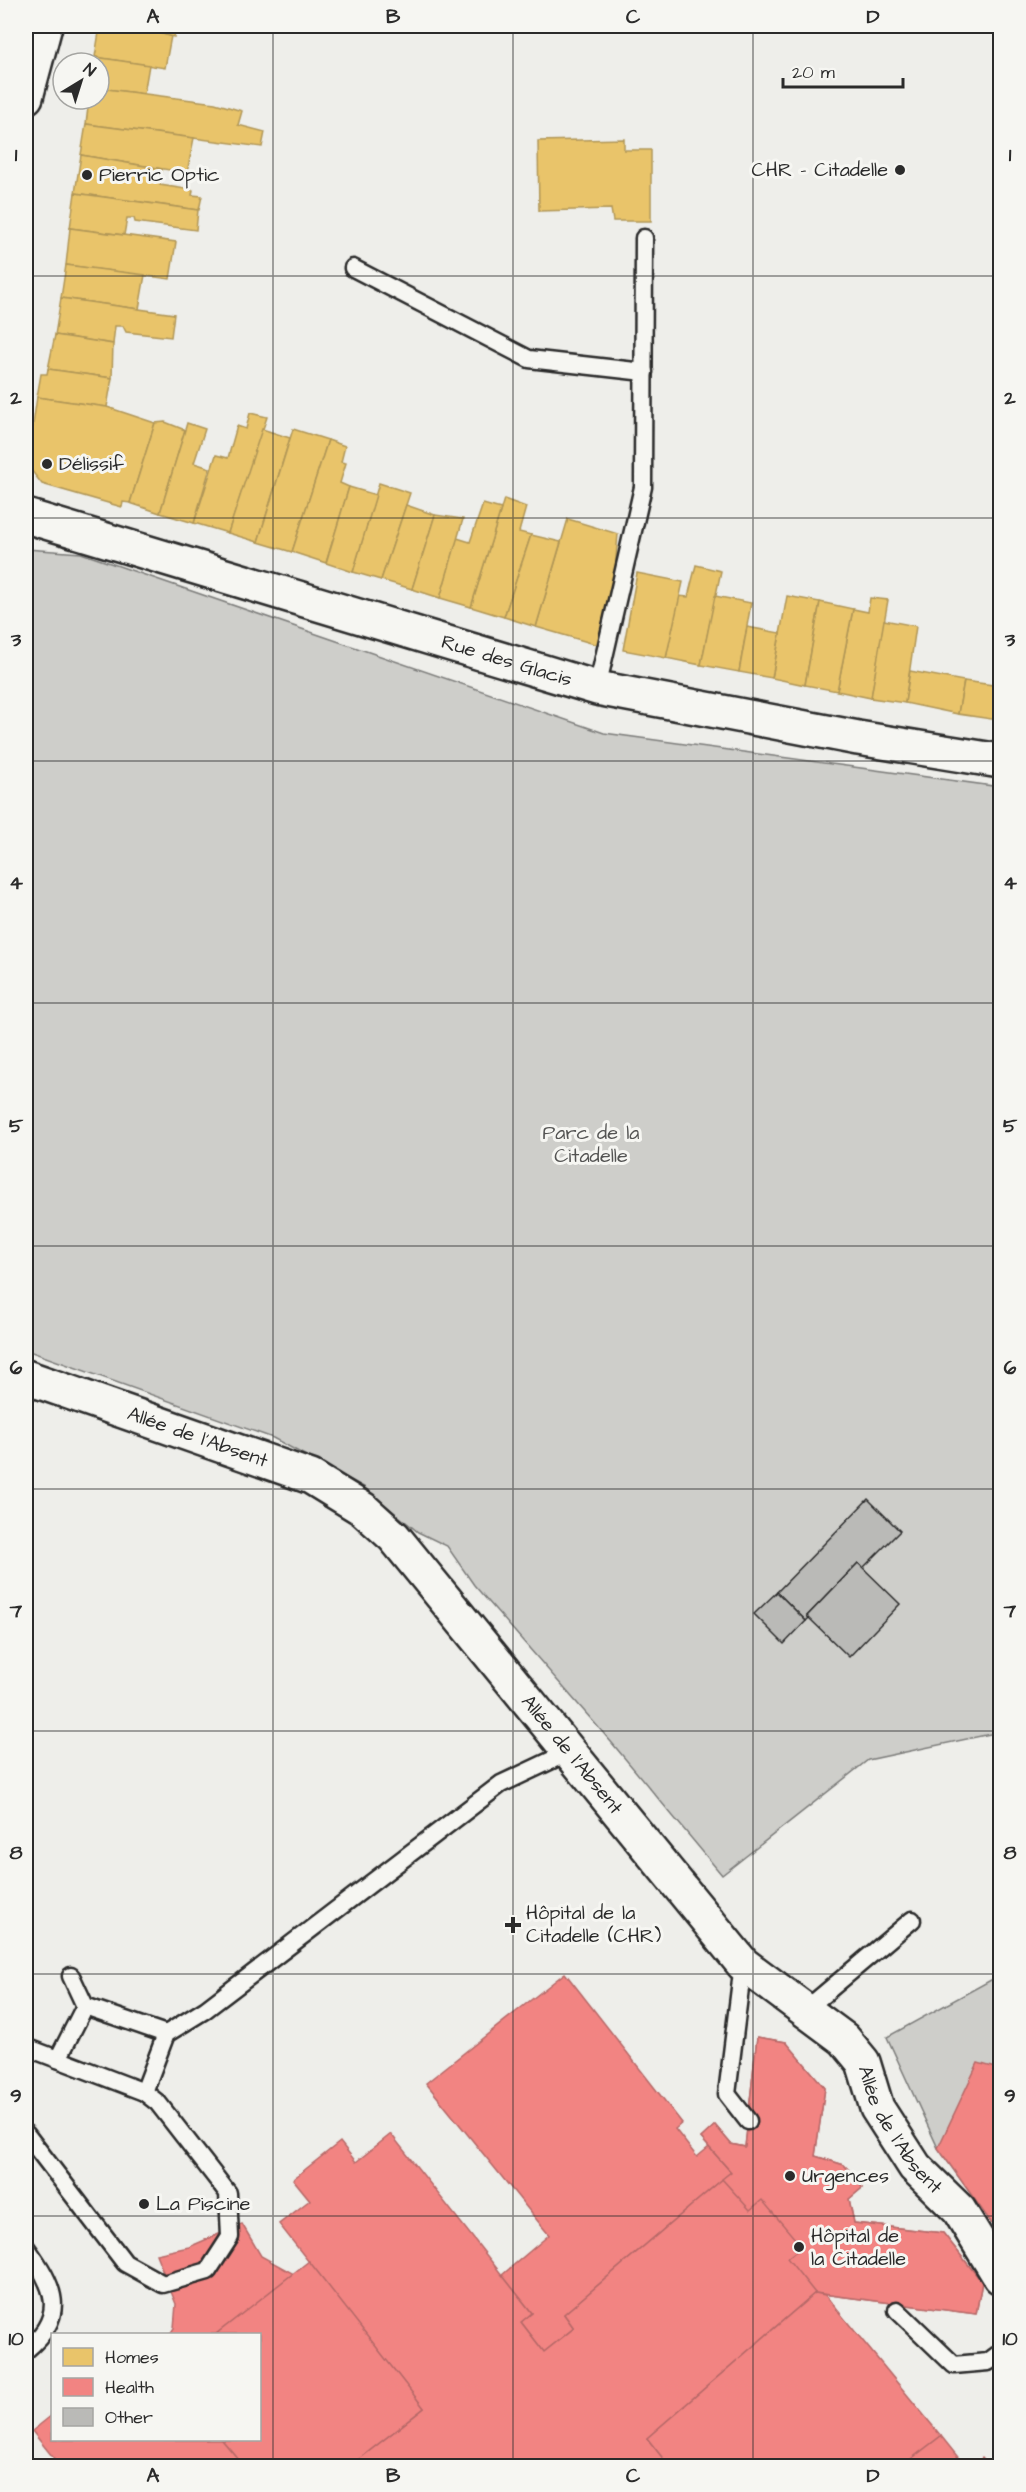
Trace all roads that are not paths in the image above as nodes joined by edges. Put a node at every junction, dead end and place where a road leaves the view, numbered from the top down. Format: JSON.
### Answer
{"nodes":[{"id":1,"x":45,"y":26,"type":"edge"},
{"id":2,"x":26,"y":97,"type":"edge"},
{"id":3,"x":644,"y":238,"type":"dead end"},
{"id":4,"x":353,"y":268,"type":"dead end"},
{"id":5,"x":644,"y":372,"type":"junction"},
{"id":6,"x":26,"y":516,"type":"edge"},
{"id":7,"x":597,"y":688,"type":"junction"},
{"id":8,"x":1000,"y":761,"type":"edge"},
{"id":9,"x":26,"y":1377,"type":"edge"},
{"id":10,"x":569,"y":1752,"type":"junction"},
{"id":11,"x":912,"y":1920,"type":"dead end"},
{"id":12,"x":743,"y":1964,"type":"junction"},
{"id":13,"x":71,"y":1976,"type":"dead end"},
{"id":14,"x":85,"y":2006,"type":"junction"},
{"id":15,"x":804,"y":2011,"type":"junction"},
{"id":16,"x":166,"y":2034,"type":"junction"},
{"id":17,"x":26,"y":2047,"type":"edge"},
{"id":18,"x":58,"y":2058,"type":"junction"},
{"id":19,"x":144,"y":2092,"type":"junction"},
{"id":20,"x":748,"y":2121,"type":"dead end"},
{"id":21,"x":26,"y":2134,"type":"edge"},
{"id":22,"x":26,"y":2247,"type":"edge"},
{"id":23,"x":1000,"y":2277,"type":"edge"},
{"id":24,"x":897,"y":2310,"type":"dead end"},
{"id":25,"x":26,"y":2350,"type":"edge"},
{"id":26,"x":1000,"y":2354,"type":"edge"}],
"edges":[{"from":1,"to":2,"type":"street"},
{"from":3,"to":5,"type":"lane"},
{"from":4,"to":5,"type":"lane"},
{"from":5,"to":7,"type":"lane"},
{"from":6,"to":7,"type":"street","name":"Rue des Glacis"},
{"from":7,"to":8,"type":"street","name":"Rue des Glacis"},
{"from":9,"to":10,"type":"street","name":"Allée de l'Absent"},
{"from":10,"to":12,"type":"street","name":"Allée de l'Absent"},
{"from":10,"to":16,"type":"lane"},
{"from":11,"to":15,"type":"lane"},
{"from":12,"to":15,"type":"street","name":"Allée de l'Absent"},
{"from":12,"to":20,"type":"lane"},
{"from":13,"to":14,"type":"lane"},
{"from":14,"to":16,"type":"lane"},
{"from":14,"to":18,"type":"lane"},
{"from":15,"to":23,"type":"street","name":"Allée de l'Absent"},
{"from":16,"to":19,"type":"lane"},
{"from":17,"to":18,"type":"lane"},
{"from":18,"to":19,"type":"lane"},
{"from":19,"to":21,"type":"lane"},
{"from":22,"to":25,"type":"lane"},
{"from":24,"to":26,"type":"lane"}]}
